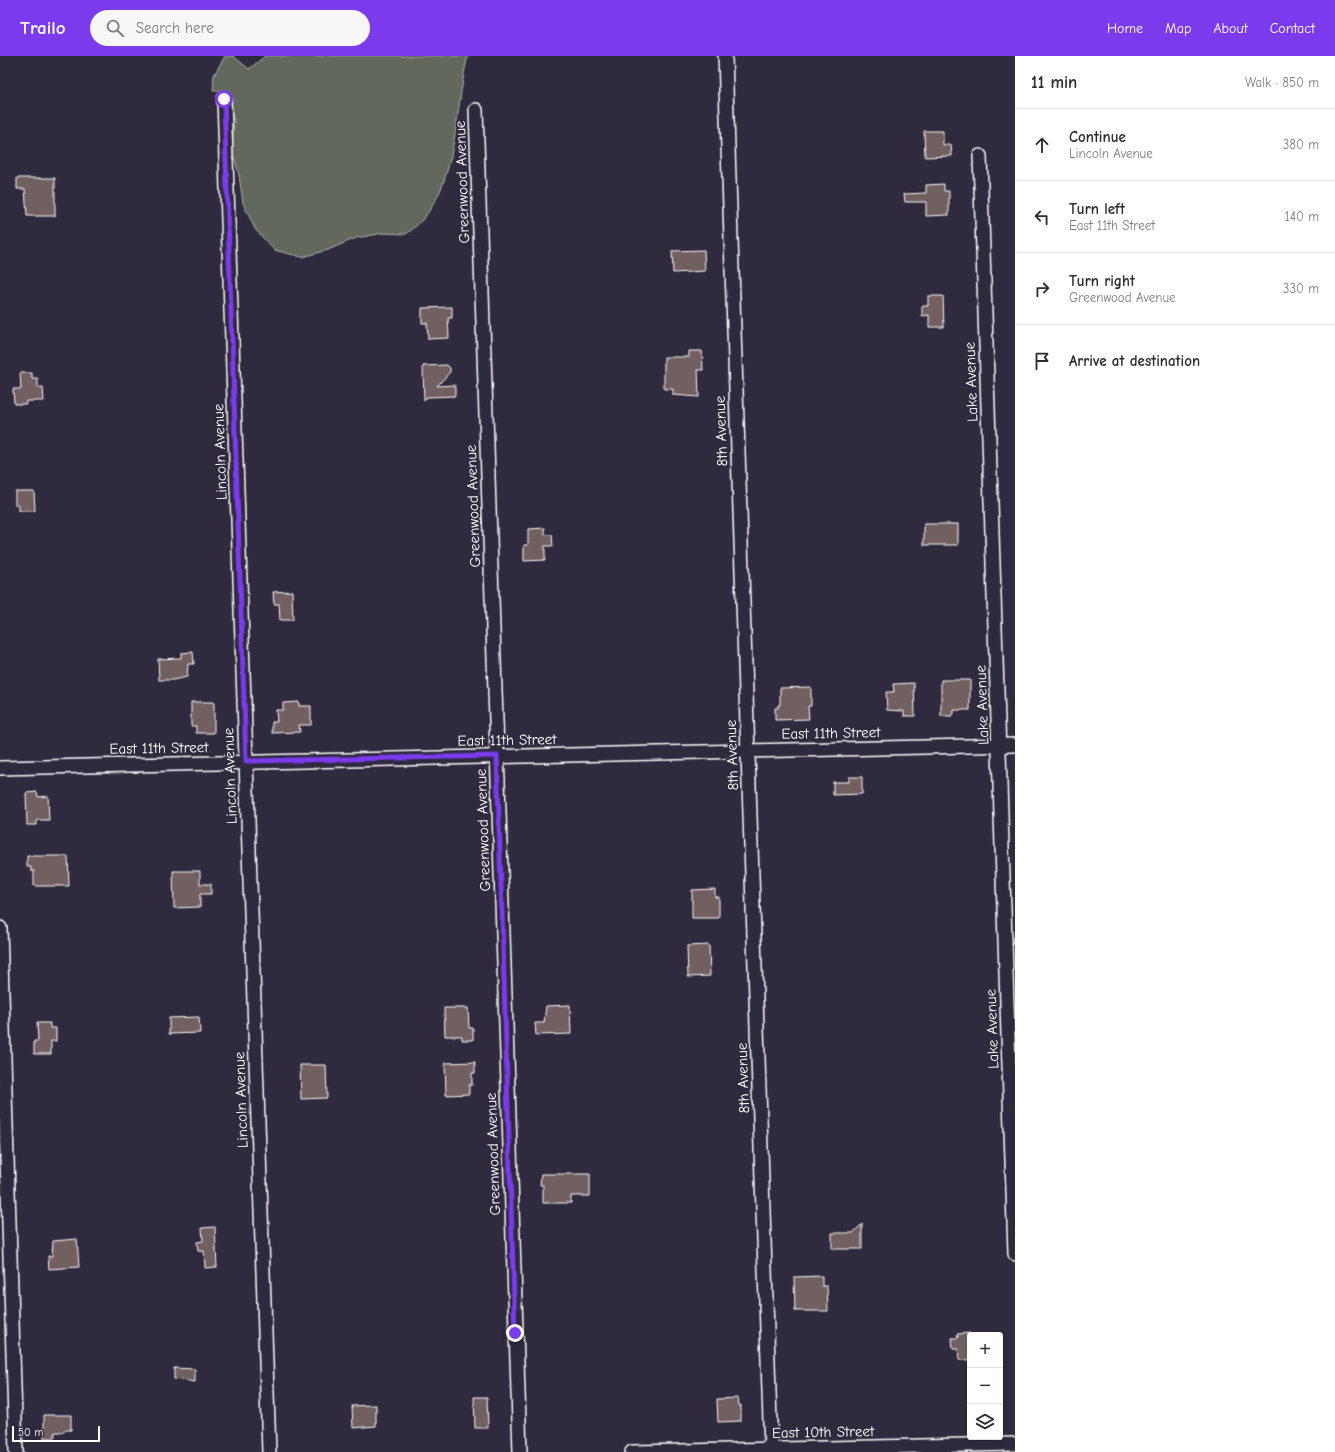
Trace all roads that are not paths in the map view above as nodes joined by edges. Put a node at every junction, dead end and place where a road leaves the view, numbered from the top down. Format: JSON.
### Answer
{"nodes":[{"id":1,"x":725,"y":56,"type":"edge"},
{"id":2,"x":224,"y":99,"type":"dead end"},
{"id":3,"x":476,"y":110,"type":"dead end"},
{"id":4,"x":980,"y":156,"type":"dead end"},
{"id":5,"x":999,"y":745,"type":"junction"},
{"id":6,"x":1015,"y":745,"type":"edge"},
{"id":7,"x":748,"y":751,"type":"junction"},
{"id":8,"x":497,"y":756,"type":"junction"},
{"id":9,"x":246,"y":761,"type":"junction"},
{"id":10,"x":0,"y":768,"type":"edge"},
{"id":11,"x":0,"y":928,"type":"edge"},
{"id":12,"x":1015,"y":1254,"type":"edge"},
{"id":13,"x":1015,"y":1444,"type":"edge"},
{"id":14,"x":771,"y":1450,"type":"edge"},
{"id":15,"x":16,"y":1452,"type":"edge"},
{"id":16,"x":269,"y":1452,"type":"edge"},
{"id":17,"x":520,"y":1452,"type":"edge"},
{"id":18,"x":632,"y":1452,"type":"edge"}],
"edges":[{"from":1,"to":7,"type":"street","name":"8th Avenue"},
{"from":2,"to":9,"type":"street","name":"Lincoln Avenue"},
{"from":3,"to":8,"type":"street","name":"Greenwood Avenue"},
{"from":4,"to":5,"type":"street","name":"Lake Avenue"},
{"from":5,"to":6,"type":"street","name":"East 11th Street"},
{"from":5,"to":7,"type":"street","name":"East 11th Street"},
{"from":5,"to":12,"type":"street","name":"Lake Avenue"},
{"from":7,"to":8,"type":"street","name":"East 11th Street"},
{"from":7,"to":14,"type":"street","name":"8th Avenue"},
{"from":8,"to":9,"type":"street","name":"East 11th Street"},
{"from":8,"to":17,"type":"street","name":"Greenwood Avenue"},
{"from":9,"to":10,"type":"street","name":"East 11th Street"},
{"from":9,"to":16,"type":"street","name":"Lincoln Avenue"},
{"from":11,"to":15,"type":"street"},
{"from":13,"to":14,"type":"street","name":"East 10th Street"},
{"from":14,"to":18,"type":"street","name":"East 10th Street"}]}
